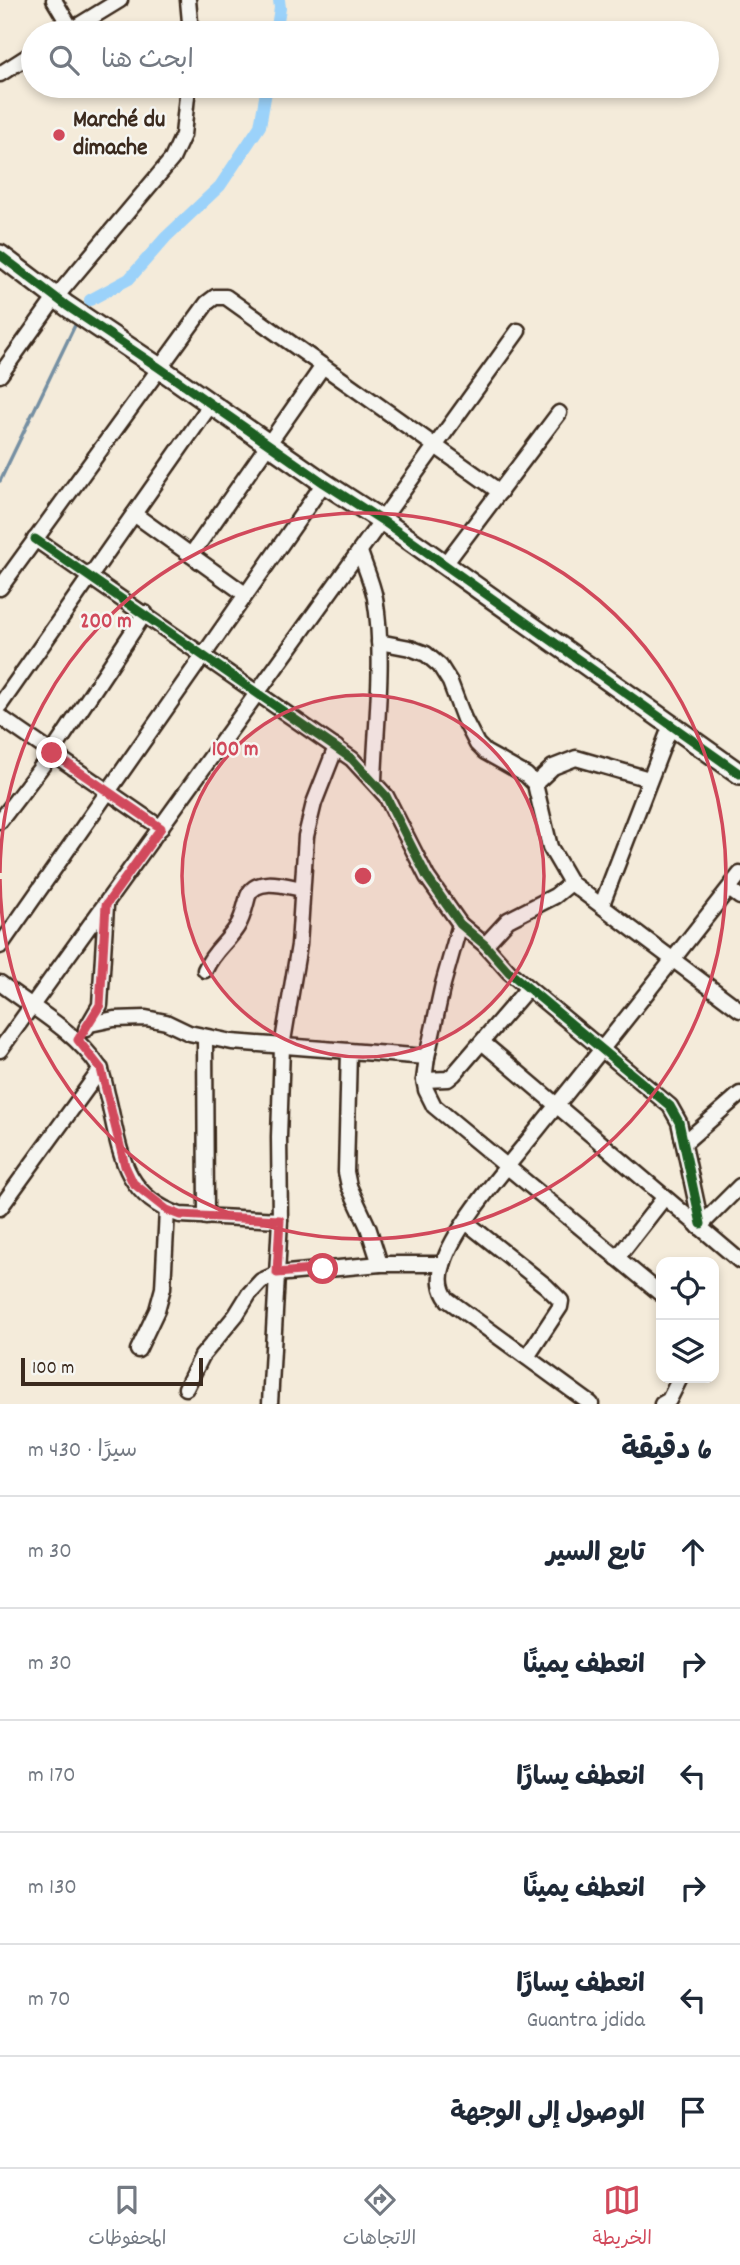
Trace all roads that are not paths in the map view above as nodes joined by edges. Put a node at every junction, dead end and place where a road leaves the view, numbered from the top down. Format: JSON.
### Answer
{"nodes":[{"id":1,"x":54,"y":0,"type":"edge"},
{"id":2,"x":120,"y":0,"type":"edge"},
{"id":3,"x":188,"y":0,"type":"edge"},
{"id":4,"x":64,"y":21,"type":"edge"},
{"id":5,"x":87,"y":21,"type":"edge"},
{"id":6,"x":190,"y":21,"type":"edge"},
{"id":7,"x":21,"y":61,"type":"edge"},
{"id":8,"x":0,"y":74,"type":"edge"},
{"id":9,"x":187,"y":98,"type":"edge"},
{"id":10,"x":1,"y":257,"type":"edge"},
{"id":11,"x":61,"y":302,"type":"junction"},
{"id":12,"x":518,"y":331,"type":"dead end"},
{"id":13,"x":323,"y":366,"type":"junction"},
{"id":14,"x":158,"y":367,"type":"junction"},
{"id":15,"x":0,"y":375,"type":"edge"},
{"id":16,"x":211,"y":404,"type":"junction"},
{"id":17,"x":559,"y":413,"type":"dead end"},
{"id":18,"x":268,"y":444,"type":"junction"},
{"id":19,"x":436,"y":446,"type":"junction"},
{"id":20,"x":324,"y":483,"type":"junction"},
{"id":21,"x":500,"y":492,"type":"junction"},
{"id":22,"x":134,"y":514,"type":"junction"},
{"id":23,"x":383,"y":521,"type":"junction"},
{"id":24,"x":35,"y":539,"type":"junction"},
{"id":25,"x":360,"y":552,"type":"junction"},
{"id":26,"x":191,"y":555,"type":"junction"},
{"id":27,"x":445,"y":564,"type":"junction"},
{"id":28,"x":90,"y":577,"type":"junction"},
{"id":29,"x":0,"y":588,"type":"edge"},
{"id":30,"x":245,"y":594,"type":"junction"},
{"id":31,"x":145,"y":613,"type":"junction"},
{"id":32,"x":379,"y":642,"type":"junction"},
{"id":33,"x":203,"y":653,"type":"junction"},
{"id":34,"x":258,"y":694,"type":"junction"},
{"id":35,"x":0,"y":705,"type":"edge"},
{"id":36,"x":0,"y":717,"type":"edge"},
{"id":37,"x":671,"y":725,"type":"junction"},
{"id":38,"x":336,"y":747,"type":"junction"},
{"id":39,"x":52,"y":753,"type":"junction"},
{"id":40,"x":740,"y":774,"type":"edge"},
{"id":41,"x":649,"y":779,"type":"junction"},
{"id":42,"x":374,"y":781,"type":"junction"},
{"id":43,"x":535,"y":784,"type":"junction"},
{"id":44,"x":107,"y":791,"type":"junction"},
{"id":45,"x":0,"y":821,"type":"edge"},
{"id":46,"x":161,"y":828,"type":"junction"},
{"id":47,"x":740,"y":874,"type":"edge"},
{"id":48,"x":571,"y":883,"type":"junction"},
{"id":49,"x":302,"y":889,"type":"junction"},
{"id":50,"x":734,"y":893,"type":"edge"},
{"id":51,"x":601,"y":904,"type":"junction"},
{"id":52,"x":106,"y":905,"type":"junction"},
{"id":53,"x":460,"y":923,"type":"junction"},
{"id":54,"x":485,"y":945,"type":"junction"},
{"id":55,"x":0,"y":946,"type":"edge"},
{"id":56,"x":673,"y":959,"type":"junction"},
{"id":57,"x":205,"y":970,"type":"dead end"},
{"id":58,"x":0,"y":983,"type":"edge"},
{"id":59,"x":528,"y":988,"type":"junction"},
{"id":60,"x":31,"y":1007,"type":"junction"},
{"id":61,"x":740,"y":1010,"type":"edge"},
{"id":62,"x":89,"y":1024,"type":"junction"},
{"id":63,"x":205,"y":1037,"type":"junction"},
{"id":64,"x":78,"y":1040,"type":"junction"},
{"id":65,"x":482,"y":1042,"type":"junction"},
{"id":66,"x":282,"y":1047,"type":"junction"},
{"id":67,"x":0,"y":1050,"type":"edge"},
{"id":68,"x":603,"y":1050,"type":"junction"},
{"id":69,"x":349,"y":1051,"type":"junction"},
{"id":70,"x":427,"y":1057,"type":"junction"},
{"id":71,"x":101,"y":1069,"type":"junction"},
{"id":72,"x":424,"y":1080,"type":"junction"},
{"id":73,"x":740,"y":1094,"type":"edge"},
{"id":74,"x":556,"y":1106,"type":"junction"},
{"id":75,"x":684,"y":1143,"type":"junction"},
{"id":76,"x":508,"y":1167,"type":"junction"},
{"id":77,"x":740,"y":1186,"type":"edge"},
{"id":78,"x":664,"y":1198,"type":"junction"},
{"id":79,"x":0,"y":1208,"type":"edge"},
{"id":80,"x":167,"y":1210,"type":"junction"},
{"id":81,"x":206,"y":1217,"type":"junction"},
{"id":82,"x":280,"y":1220,"type":"junction"},
{"id":83,"x":466,"y":1222,"type":"junction"},
{"id":84,"x":700,"y":1225,"type":"junction"},
{"id":85,"x":617,"y":1258,"type":"junction"},
{"id":86,"x":740,"y":1261,"type":"edge"},
{"id":87,"x":380,"y":1264,"type":"junction"},
{"id":88,"x":443,"y":1264,"type":"junction"},
{"id":89,"x":277,"y":1273,"type":"junction"},
{"id":90,"x":656,"y":1290,"type":"edge"},
{"id":91,"x":138,"y":1350,"type":"dead end"},
{"id":92,"x":527,"y":1357,"type":"junction"},
{"id":93,"x":678,"y":1383,"type":"edge"},
{"id":94,"x":186,"y":1388,"type":"dead end"},
{"id":95,"x":270,"y":1404,"type":"edge"},
{"id":96,"x":590,"y":1404,"type":"edge"},
{"id":97,"x":662,"y":1404,"type":"edge"}],
"edges":[{"from":1,"to":4,"type":"street"},
{"from":2,"to":5,"type":"street"},
{"from":3,"to":6,"type":"street"},
{"from":7,"to":8,"type":"street"},
{"from":9,"to":11,"type":"street"},
{"from":10,"to":11,"type":"street"},
{"from":11,"to":14,"type":"street"},
{"from":11,"to":15,"type":"street"},
{"from":12,"to":19,"type":"street"},
{"from":13,"to":14,"type":"street"},
{"from":13,"to":18,"type":"street"},
{"from":13,"to":19,"type":"street"},
{"from":14,"to":16,"type":"street"},
{"from":14,"to":24,"type":"street"},
{"from":16,"to":18,"type":"street"},
{"from":16,"to":22,"type":"street"},
{"from":17,"to":21,"type":"street"},
{"from":18,"to":20,"type":"street"},
{"from":18,"to":26,"type":"street"},
{"from":19,"to":21,"type":"street"},
{"from":19,"to":23,"type":"street"},
{"from":20,"to":23,"type":"street"},
{"from":20,"to":30,"type":"street"},
{"from":21,"to":27,"type":"street"},
{"from":22,"to":26,"type":"street"},
{"from":22,"to":28,"type":"street"},
{"from":23,"to":25,"type":"street"},
{"from":23,"to":27,"type":"street"},
{"from":24,"to":28,"type":"street"},
{"from":24,"to":29,"type":"street"},
{"from":25,"to":32,"type":"street"},
{"from":25,"to":34,"type":"street"},
{"from":26,"to":30,"type":"street"},
{"from":27,"to":37,"type":"street"},
{"from":28,"to":31,"type":"street"},
{"from":28,"to":35,"type":"street"},
{"from":30,"to":33,"type":"street"},
{"from":31,"to":33,"type":"street"},
{"from":31,"to":39,"type":"street"},
{"from":32,"to":42,"type":"street"},
{"from":32,"to":43,"type":"street"},
{"from":33,"to":34,"type":"street"},
{"from":33,"to":44,"type":"street"},
{"from":34,"to":38,"type":"street"},
{"from":34,"to":46,"type":"street"},
{"from":36,"to":39,"type":"street"},
{"from":37,"to":40,"type":"street"},
{"from":37,"to":41,"type":"street"},
{"from":38,"to":42,"type":"street"},
{"from":38,"to":49,"type":"street"},
{"from":39,"to":44,"type":"street"},
{"from":39,"to":45,"type":"street"},
{"from":41,"to":43,"type":"street"},
{"from":41,"to":51,"type":"street"},
{"from":42,"to":53,"type":"street"},
{"from":43,"to":48,"type":"street"},
{"from":44,"to":46,"type":"street"},
{"from":44,"to":55,"type":"street"},
{"from":46,"to":52,"type":"street"},
{"from":47,"to":50,"type":"street"},
{"from":48,"to":51,"type":"street"},
{"from":48,"to":54,"type":"street"},
{"from":49,"to":57,"type":"street"},
{"from":49,"to":66,"type":"street"},
{"from":50,"to":56,"type":"street"},
{"from":51,"to":56,"type":"street"},
{"from":52,"to":60,"type":"street"},
{"from":52,"to":62,"type":"street"},
{"from":53,"to":54,"type":"street"},
{"from":53,"to":70,"type":"street"},
{"from":54,"to":59,"type":"street"},
{"from":56,"to":61,"type":"street"},
{"from":56,"to":68,"type":"street"},
{"from":58,"to":60,"type":"street"},
{"from":59,"to":65,"type":"street"},
{"from":59,"to":68,"type":"street"},
{"from":60,"to":64,"type":"street"},
{"from":60,"to":67,"type":"street"},
{"from":62,"to":63,"type":"street"},
{"from":62,"to":64,"type":"street"},
{"from":63,"to":66,"type":"street"},
{"from":63,"to":81,"type":"street"},
{"from":64,"to":71,"type":"street"},
{"from":65,"to":72,"type":"street"},
{"from":65,"to":74,"type":"street"},
{"from":66,"to":69,"type":"street"},
{"from":66,"to":82,"type":"street"},
{"from":68,"to":74,"type":"street"},
{"from":68,"to":75,"type":"street"},
{"from":69,"to":70,"type":"street"},
{"from":69,"to":87,"type":"street"},
{"from":70,"to":72,"type":"street"},
{"from":71,"to":79,"type":"street"},
{"from":71,"to":80,"type":"street"},
{"from":72,"to":76,"type":"street"},
{"from":73,"to":75,"type":"street"},
{"from":74,"to":76,"type":"street"},
{"from":74,"to":78,"type":"street"},
{"from":75,"to":84,"type":"street"},
{"from":76,"to":83,"type":"street"},
{"from":76,"to":85,"type":"street"},
{"from":77,"to":84,"type":"street"},
{"from":78,"to":84,"type":"street"},
{"from":78,"to":85,"type":"street"},
{"from":80,"to":81,"type":"street"},
{"from":80,"to":91,"type":"street"},
{"from":81,"to":82,"type":"street"},
{"from":82,"to":89,"type":"street"},
{"from":83,"to":88,"type":"street"},
{"from":83,"to":92,"type":"street"},
{"from":84,"to":86,"type":"street"},
{"from":85,"to":90,"type":"street"},
{"from":87,"to":88,"type":"street"},
{"from":87,"to":89,"type":"street"},
{"from":88,"to":92,"type":"street"},
{"from":89,"to":94,"type":"street"},
{"from":89,"to":95,"type":"street"},
{"from":92,"to":96,"type":"street"},
{"from":93,"to":97,"type":"street"}]}
